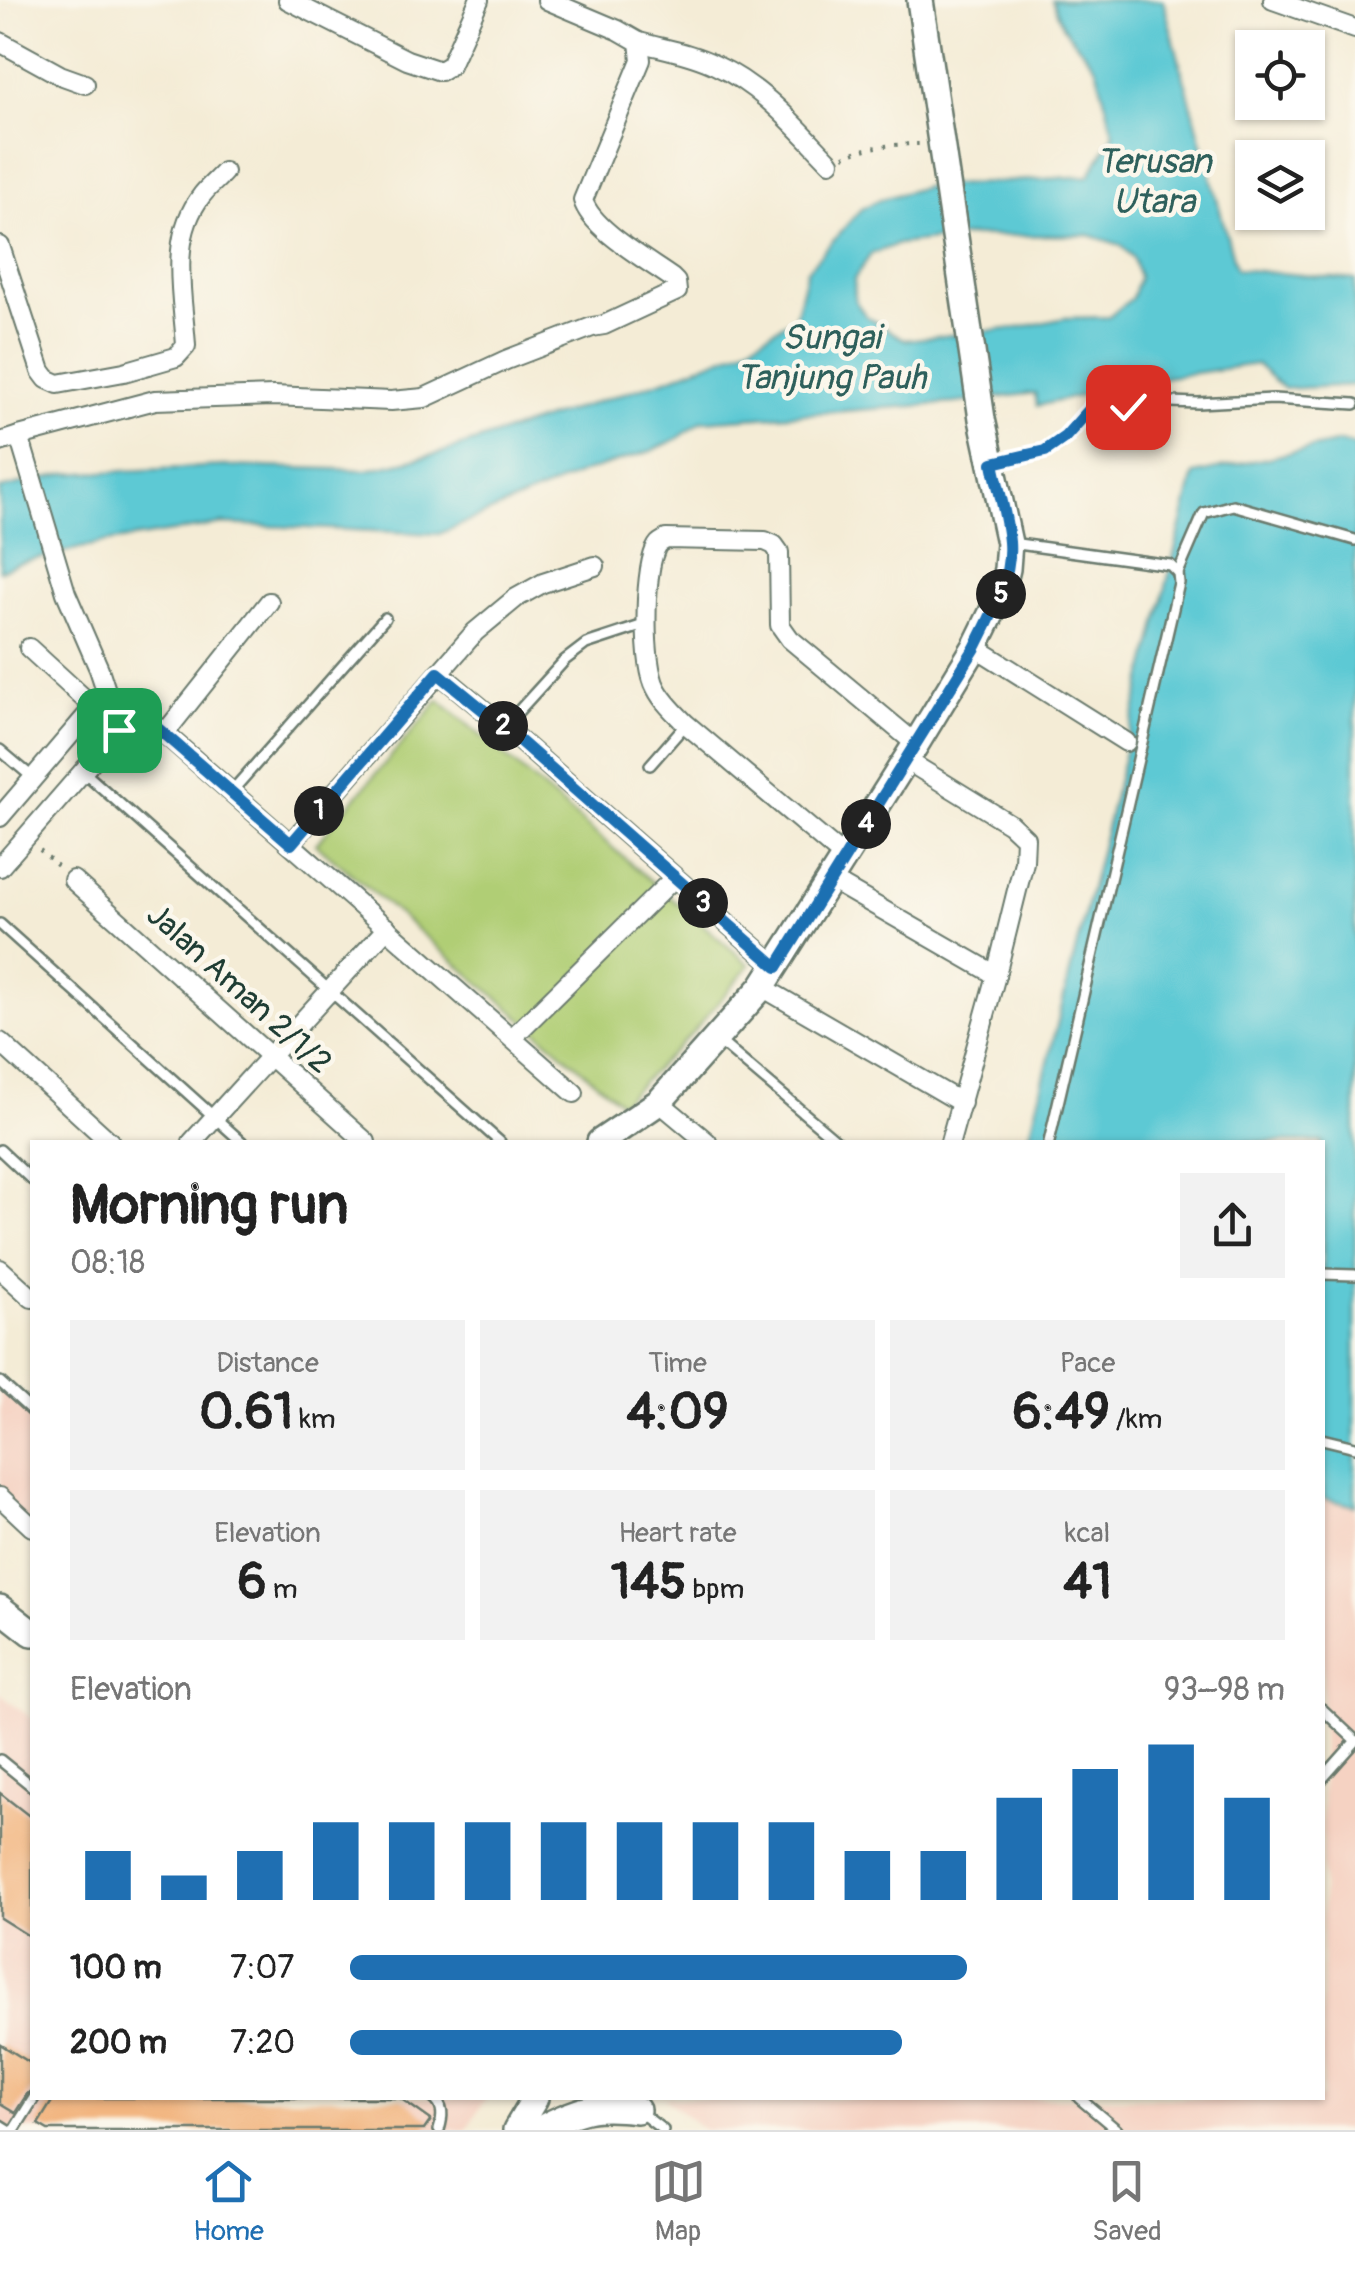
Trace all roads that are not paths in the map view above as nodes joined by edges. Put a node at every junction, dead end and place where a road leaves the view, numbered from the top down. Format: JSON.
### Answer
{"nodes":[{"id":1,"x":288,"y":0,"type":"edge"},
{"id":2,"x":480,"y":0,"type":"edge"},
{"id":3,"x":548,"y":0,"type":"edge"},
{"id":4,"x":920,"y":0,"type":"edge"},
{"id":5,"x":1272,"y":0,"type":"edge"},
{"id":6,"x":1355,"y":29,"type":"edge"},
{"id":7,"x":0,"y":42,"type":"edge"},
{"id":8,"x":638,"y":42,"type":"junction"},
{"id":9,"x":84,"y":84,"type":"dead end"},
{"id":10,"x":830,"y":162,"type":"road end"},
{"id":11,"x":224,"y":172,"type":"dead end"},
{"id":12,"x":0,"y":246,"type":"edge"},
{"id":13,"x":1355,"y":404,"type":"edge"},
{"id":14,"x":0,"y":442,"type":"edge"},
{"id":15,"x":21,"y":444,"type":"junction"},
{"id":16,"x":993,"y":463,"type":"junction"},
{"id":17,"x":1355,"y":540,"type":"edge"},
{"id":18,"x":1009,"y":543,"type":"junction"},
{"id":19,"x":595,"y":566,"type":"dead end"},
{"id":20,"x":1178,"y":573,"type":"junction"},
{"id":21,"x":269,"y":602,"type":"dead end"},
{"id":22,"x":385,"y":618,"type":"dead end"},
{"id":23,"x":647,"y":624,"type":"junction"},
{"id":24,"x":29,"y":648,"type":"dead end"},
{"id":25,"x":975,"y":648,"type":"junction"},
{"id":26,"x":438,"y":673,"type":"junction"},
{"id":27,"x":94,"y":707,"type":"junction"},
{"id":28,"x":686,"y":724,"type":"junction"},
{"id":29,"x":504,"y":727,"type":"junction"},
{"id":30,"x":119,"y":730,"type":"junction"},
{"id":31,"x":165,"y":732,"type":"junction"},
{"id":32,"x":1126,"y":742,"type":"dead end"},
{"id":33,"x":0,"y":750,"type":"edge"},
{"id":34,"x":911,"y":752,"type":"junction"},
{"id":35,"x":650,"y":765,"type":"dead end"},
{"id":36,"x":83,"y":772,"type":"junction"},
{"id":37,"x":33,"y":778,"type":"junction"},
{"id":38,"x":232,"y":791,"type":"junction"},
{"id":39,"x":0,"y":817,"type":"edge"},
{"id":40,"x":291,"y":844,"type":"junction"},
{"id":41,"x":0,"y":867,"type":"edge"},
{"id":42,"x":838,"y":869,"type":"junction"},
{"id":43,"x":674,"y":878,"type":"junction"},
{"id":44,"x":73,"y":880,"type":"road end"},
{"id":45,"x":0,"y":924,"type":"edge"},
{"id":46,"x":387,"y":928,"type":"junction"},
{"id":47,"x":996,"y":975,"type":"junction"},
{"id":48,"x":769,"y":977,"type":"junction"},
{"id":49,"x":330,"y":991,"type":"junction"},
{"id":50,"x":512,"y":1038,"type":"junction"},
{"id":51,"x":717,"y":1039,"type":"junction"},
{"id":52,"x":0,"y":1042,"type":"edge"},
{"id":53,"x":269,"y":1058,"type":"junction"},
{"id":54,"x":574,"y":1093,"type":"dead end"},
{"id":55,"x":659,"y":1102,"type":"junction"},
{"id":56,"x":962,"y":1102,"type":"junction"},
{"id":57,"x":214,"y":1118,"type":"junction"},
{"id":58,"x":108,"y":1140,"type":"edge"},
{"id":59,"x":194,"y":1140,"type":"edge"},
{"id":60,"x":240,"y":1140,"type":"edge"},
{"id":61,"x":364,"y":1140,"type":"edge"},
{"id":62,"x":498,"y":1140,"type":"edge"},
{"id":63,"x":603,"y":1140,"type":"edge"},
{"id":64,"x":705,"y":1140,"type":"edge"},
{"id":65,"x":836,"y":1140,"type":"edge"},
{"id":66,"x":951,"y":1140,"type":"edge"},
{"id":67,"x":1049,"y":1140,"type":"edge"},
{"id":68,"x":0,"y":1150,"type":"edge"},
{"id":69,"x":30,"y":1178,"type":"edge"},
{"id":70,"x":0,"y":1269,"type":"edge"},
{"id":71,"x":1325,"y":1274,"type":"edge"},
{"id":72,"x":1355,"y":1274,"type":"edge"},
{"id":73,"x":30,"y":1296,"type":"edge"},
{"id":74,"x":0,"y":1382,"type":"edge"},
{"id":75,"x":30,"y":1409,"type":"edge"},
{"id":76,"x":1325,"y":1440,"type":"edge"},
{"id":77,"x":1355,"y":1446,"type":"edge"},
{"id":78,"x":0,"y":1497,"type":"edge"},
{"id":79,"x":30,"y":1525,"type":"edge"},
{"id":80,"x":0,"y":1608,"type":"edge"},
{"id":81,"x":30,"y":1629,"type":"edge"},
{"id":82,"x":1325,"y":1712,"type":"edge"},
{"id":83,"x":1355,"y":1741,"type":"edge"},
{"id":84,"x":0,"y":1760,"type":"edge"},
{"id":85,"x":1325,"y":1776,"type":"edge"},
{"id":86,"x":30,"y":1784,"type":"edge"},
{"id":87,"x":33,"y":2100,"type":"edge"},
{"id":88,"x":436,"y":2100,"type":"edge"},
{"id":89,"x":535,"y":2100,"type":"edge"},
{"id":90,"x":559,"y":2100,"type":"edge"},
{"id":91,"x":1082,"y":2100,"type":"edge"},
{"id":92,"x":630,"y":2104,"type":"edge"},
{"id":93,"x":0,"y":2125,"type":"edge"},
{"id":94,"x":542,"y":2129,"type":"edge"},
{"id":95,"x":11,"y":2130,"type":"edge"},
{"id":96,"x":439,"y":2130,"type":"edge"},
{"id":97,"x":516,"y":2130,"type":"edge"},
{"id":98,"x":662,"y":2130,"type":"edge"},
{"id":99,"x":1118,"y":2130,"type":"edge"}],
"edges":[{"from":1,"to":2,"type":"street"},
{"from":3,"to":8,"type":"street"},
{"from":4,"to":16,"type":"street"},
{"from":5,"to":6,"type":"street"},
{"from":7,"to":9,"type":"street"},
{"from":8,"to":10,"type":"street"},
{"from":8,"to":15,"type":"street"},
{"from":11,"to":12,"type":"street"},
{"from":13,"to":16,"type":"lane"},
{"from":14,"to":15,"type":"street"},
{"from":15,"to":30,"type":"street"},
{"from":16,"to":18,"type":"street"},
{"from":17,"to":20,"type":"lane"},
{"from":18,"to":20,"type":"lane"},
{"from":18,"to":25,"type":"street"},
{"from":19,"to":26,"type":"street"},
{"from":20,"to":67,"type":"lane"},
{"from":21,"to":31,"type":"street"},
{"from":22,"to":38,"type":"lane"},
{"from":23,"to":28,"type":"street"},
{"from":23,"to":29,"type":"lane"},
{"from":23,"to":34,"type":"street"},
{"from":24,"to":27,"type":"street"},
{"from":25,"to":32,"type":"street"},
{"from":25,"to":34,"type":"street"},
{"from":26,"to":29,"type":"street"},
{"from":26,"to":40,"type":"street"},
{"from":27,"to":30,"type":"street"},
{"from":27,"to":37,"type":"street"},
{"from":28,"to":35,"type":"lane"},
{"from":28,"to":42,"type":"street"},
{"from":29,"to":43,"type":"street"},
{"from":30,"to":31,"type":"street"},
{"from":30,"to":36,"type":"street"},
{"from":31,"to":38,"type":"street"},
{"from":33,"to":37,"type":"lane"},
{"from":34,"to":42,"type":"street"},
{"from":34,"to":47,"type":"street"},
{"from":36,"to":41,"type":"street"},
{"from":36,"to":49,"type":"lane"},
{"from":37,"to":39,"type":"street"},
{"from":38,"to":40,"type":"street"},
{"from":40,"to":46,"type":"street"},
{"from":42,"to":47,"type":"street"},
{"from":42,"to":48,"type":"street"},
{"from":43,"to":48,"type":"street"},
{"from":43,"to":50,"type":"street"},
{"from":44,"to":53,"type":"street","name":"Jalan Aman 2/1/2"},
{"from":45,"to":57,"type":"lane"},
{"from":46,"to":49,"type":"street"},
{"from":46,"to":50,"type":"street"},
{"from":47,"to":56,"type":"street"},
{"from":48,"to":51,"type":"street"},
{"from":48,"to":56,"type":"street"},
{"from":49,"to":53,"type":"street"},
{"from":49,"to":62,"type":"lane"},
{"from":50,"to":54,"type":"street"},
{"from":51,"to":55,"type":"street"},
{"from":51,"to":65,"type":"lane"},
{"from":52,"to":58,"type":"street"},
{"from":53,"to":57,"type":"street"},
{"from":53,"to":61,"type":"street","name":"Jalan Aman 2/1/2"},
{"from":55,"to":63,"type":"street"},
{"from":55,"to":64,"type":"street"},
{"from":56,"to":66,"type":"street"},
{"from":57,"to":59,"type":"street"},
{"from":57,"to":60,"type":"lane"},
{"from":68,"to":69,"type":"lane"},
{"from":70,"to":73,"type":"street"},
{"from":71,"to":72,"type":"lane"},
{"from":74,"to":75,"type":"lane"},
{"from":76,"to":77,"type":"lane"},
{"from":78,"to":79,"type":"street"},
{"from":80,"to":81,"type":"street"},
{"from":82,"to":83,"type":"lane"},
{"from":83,"to":85,"type":"lane"},
{"from":84,"to":86,"type":"lane"},
{"from":87,"to":95,"type":"lane"},
{"from":88,"to":96,"type":"lane"},
{"from":89,"to":97,"type":"street"},
{"from":90,"to":94,"type":"street"},
{"from":91,"to":99,"type":"lane"},
{"from":92,"to":94,"type":"street"},
{"from":92,"to":98,"type":"lane"},
{"from":93,"to":95,"type":"lane"}]}
